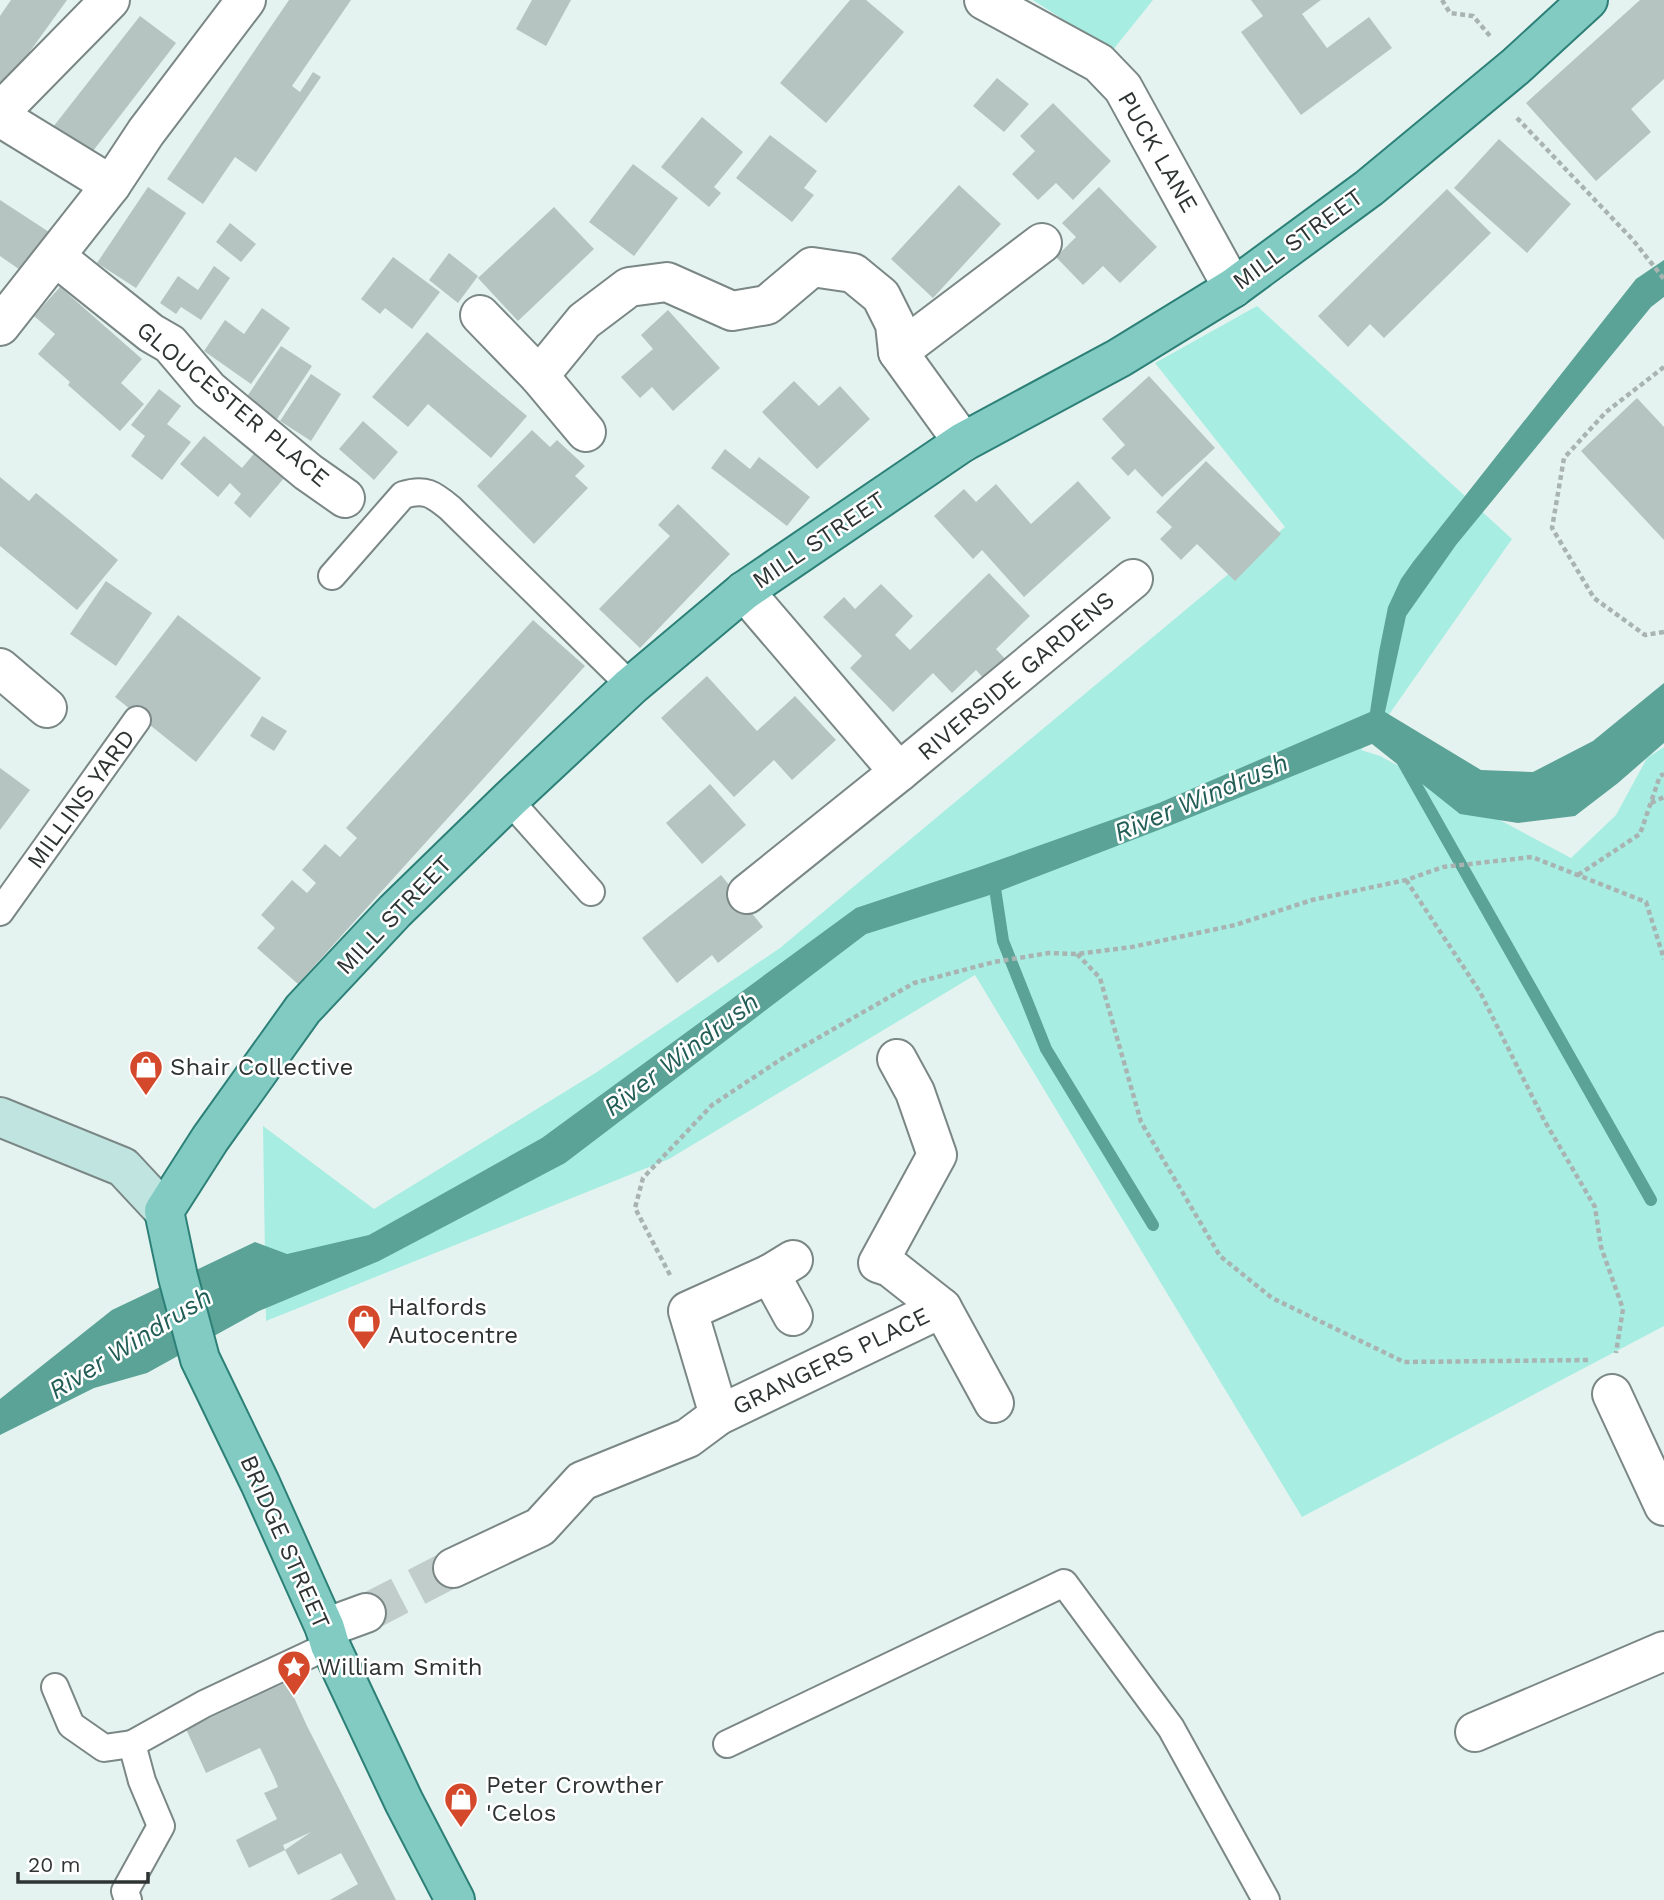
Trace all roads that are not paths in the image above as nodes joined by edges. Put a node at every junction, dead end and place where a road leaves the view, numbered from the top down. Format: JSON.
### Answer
{"nodes":[{"id":1,"x":110,"y":0,"type":"edge"},
{"id":2,"x":246,"y":0,"type":"edge"},
{"id":3,"x":984,"y":0,"type":"edge"},
{"id":4,"x":1588,"y":0,"type":"edge"},
{"id":5,"x":0,"y":114,"type":"edge"},
{"id":6,"x":111,"y":186,"type":"junction"},
{"id":7,"x":1042,"y":243,"type":"dead end"},
{"id":8,"x":56,"y":257,"type":"junction"},
{"id":9,"x":1233,"y":288,"type":"junction"},
{"id":10,"x":480,"y":315,"type":"dead end"},
{"id":11,"x":0,"y":326,"type":"edge"},
{"id":12,"x":898,"y":352,"type":"junction"},
{"id":13,"x":539,"y":376,"type":"junction"},
{"id":14,"x":586,"y":432,"type":"dead end"},
{"id":15,"x":963,"y":442,"type":"junction"},
{"id":16,"x":345,"y":498,"type":"dead end"},
{"id":17,"x":332,"y":576,"type":"dead end"},
{"id":18,"x":1133,"y":579,"type":"dead end"},
{"id":19,"x":744,"y":592,"type":"junction"},
{"id":20,"x":0,"y":668,"type":"edge"},
{"id":21,"x":631,"y":686,"type":"junction"},
{"id":22,"x":47,"y":708,"type":"dead end"},
{"id":23,"x":137,"y":720,"type":"dead end"},
{"id":24,"x":899,"y":772,"type":"junction"},
{"id":25,"x":509,"y":800,"type":"junction"},
{"id":26,"x":591,"y":892,"type":"dead end"},
{"id":27,"x":747,"y":894,"type":"dead end"},
{"id":28,"x":0,"y":912,"type":"edge"},
{"id":29,"x":897,"y":1059,"type":"dead end"},
{"id":30,"x":0,"y":1116,"type":"edge"},
{"id":31,"x":164,"y":1211,"type":"junction"},
{"id":32,"x":942,"y":1308,"type":"junction"},
{"id":33,"x":793,"y":1316,"type":"dead end"},
{"id":34,"x":1613,"y":1377,"type":"road end"},
{"id":35,"x":994,"y":1403,"type":"dead end"},
{"id":36,"x":719,"y":1415,"type":"junction"},
{"id":37,"x":1664,"y":1506,"type":"edge"},
{"id":38,"x":453,"y":1568,"type":"tunnel mouth"},
{"id":39,"x":366,"y":1613,"type":"tunnel mouth"},
{"id":40,"x":327,"y":1636,"type":"junction"},
{"id":41,"x":1664,"y":1651,"type":"edge"},
{"id":42,"x":55,"y":1687,"type":"dead end"},
{"id":43,"x":1475,"y":1732,"type":"dead end"},
{"id":44,"x":132,"y":1744,"type":"junction"},
{"id":45,"x":727,"y":1744,"type":"dead end"},
{"id":46,"x":128,"y":1900,"type":"edge"},
{"id":47,"x":455,"y":1900,"type":"edge"},
{"id":48,"x":1266,"y":1900,"type":"edge"}],
"edges":[{"from":1,"to":5,"type":"street"},
{"from":2,"to":6,"type":"street"},
{"from":3,"to":9,"type":"street","name":"PUCK LANE"},
{"from":4,"to":9,"type":"main road","name":"MILL STREET"},
{"from":5,"to":6,"type":"street"},
{"from":6,"to":8,"type":"street"},
{"from":7,"to":12,"type":"street"},
{"from":8,"to":11,"type":"street"},
{"from":8,"to":16,"type":"street","name":"GLOUCESTER PLACE"},
{"from":9,"to":15,"type":"main road","name":"MILL STREET"},
{"from":10,"to":13,"type":"street"},
{"from":12,"to":13,"type":"street"},
{"from":12,"to":15,"type":"street"},
{"from":13,"to":14,"type":"street"},
{"from":15,"to":19,"type":"main road","name":"MILL STREET"},
{"from":17,"to":21,"type":"lane"},
{"from":18,"to":24,"type":"street","name":"RIVERSIDE GARDENS"},
{"from":19,"to":21,"type":"main road","name":"MILL STREET"},
{"from":19,"to":24,"type":"street","name":"RIVERSIDE GARDENS"},
{"from":20,"to":22,"type":"street"},
{"from":21,"to":25,"type":"main road","name":"MILL STREET"},
{"from":23,"to":28,"type":"lane","name":"MILLINS YARD"},
{"from":24,"to":27,"type":"street","name":"RIVERSIDE GARDENS"},
{"from":25,"to":26,"type":"lane"},
{"from":25,"to":31,"type":"main road","name":"MILL STREET"},
{"from":29,"to":32,"type":"street","name":"GRANGERS PLACE"},
{"from":30,"to":31,"type":"street"},
{"from":31,"to":40,"type":"main road","name":"BRIDGE STREET"},
{"from":32,"to":35,"type":"street","name":"GRANGERS PLACE"},
{"from":32,"to":36,"type":"street","name":"GRANGERS PLACE"},
{"from":33,"to":36,"type":"street","name":"GRANGERS PLACE"},
{"from":34,"to":37,"type":"street"},
{"from":36,"to":38,"type":"street","name":"GRANGERS PLACE"},
{"from":39,"to":40,"type":"street"},
{"from":40,"to":44,"type":"lane"},
{"from":40,"to":47,"type":"main road","name":"BRIDGE STREET"},
{"from":41,"to":43,"type":"street"},
{"from":42,"to":44,"type":"lane"},
{"from":44,"to":46,"type":"lane"},
{"from":45,"to":48,"type":"lane"}]}
